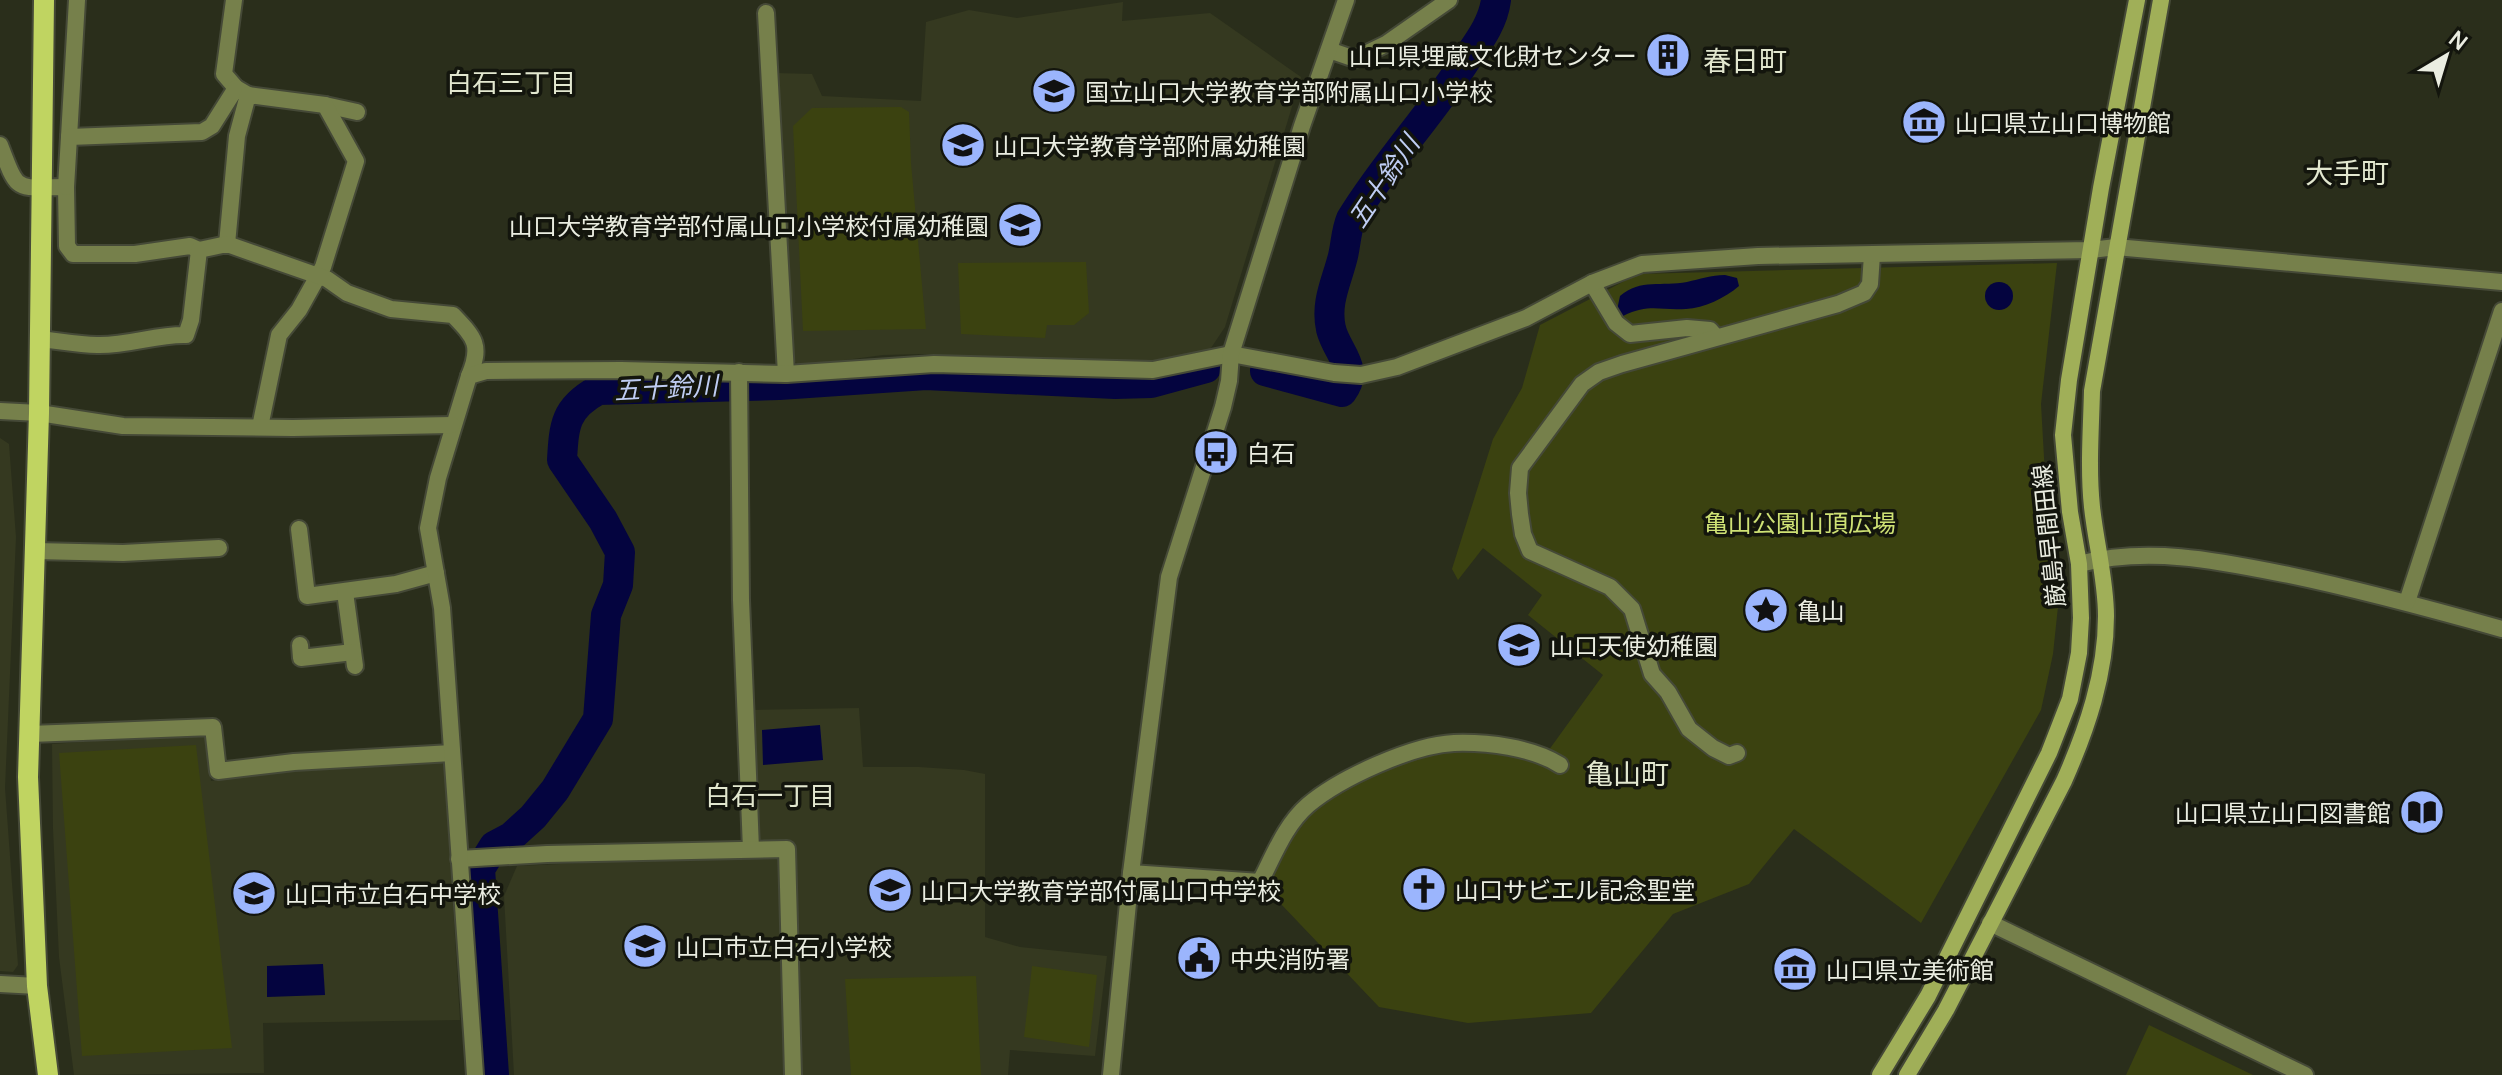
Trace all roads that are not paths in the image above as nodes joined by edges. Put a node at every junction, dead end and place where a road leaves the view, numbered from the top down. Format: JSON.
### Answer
{"nodes":[{"id":1,"x":44,"y":0,"type":"edge"},
{"id":2,"x":77,"y":0,"type":"edge"},
{"id":3,"x":234,"y":0,"type":"edge"},
{"id":4,"x":1346,"y":0,"type":"edge"},
{"id":5,"x":1449,"y":0,"type":"edge"},
{"id":6,"x":2137,"y":0,"type":"edge"},
{"id":7,"x":2161,"y":0,"type":"edge"},
{"id":8,"x":766,"y":13,"type":"dead end"},
{"id":9,"x":1329,"y":50,"type":"junction"},
{"id":10,"x":242,"y":91,"type":"junction"},
{"id":11,"x":325,"y":105,"type":"junction"},
{"id":12,"x":357,"y":112,"type":"dead end"},
{"id":13,"x":69,"y":137,"type":"junction"},
{"id":14,"x":0,"y":145,"type":"edge"},
{"id":15,"x":42,"y":187,"type":"junction"},
{"id":16,"x":66,"y":187,"type":"junction"},
{"id":17,"x":227,"y":244,"type":"junction"},
{"id":18,"x":2116,"y":247,"type":"junction"},
{"id":19,"x":199,"y":250,"type":"junction"},
{"id":20,"x":2091,"y":250,"type":"junction"},
{"id":21,"x":1872,"y":255,"type":"junction"},
{"id":22,"x":318,"y":276,"type":"junction"},
{"id":23,"x":2502,"y":282,"type":"edge"},
{"id":24,"x":1592,"y":283,"type":"junction"},
{"id":25,"x":2502,"y":311,"type":"edge"},
{"id":26,"x":1716,"y":337,"type":"junction"},
{"id":27,"x":40,"y":339,"type":"junction"},
{"id":28,"x":1231,"y":354,"type":"junction"},
{"id":29,"x":786,"y":374,"type":"junction"},
{"id":30,"x":469,"y":376,"type":"junction"},
{"id":31,"x":740,"y":383,"type":"junction"},
{"id":32,"x":0,"y":411,"type":"edge"},
{"id":33,"x":39,"y":413,"type":"junction"},
{"id":34,"x":452,"y":425,"type":"junction"},
{"id":35,"x":260,"y":427,"type":"junction"},
{"id":36,"x":299,"y":529,"type":"dead end"},
{"id":37,"x":219,"y":548,"type":"dead end"},
{"id":38,"x":35,"y":551,"type":"junction"},
{"id":39,"x":2101,"y":558,"type":"junction"},
{"id":40,"x":2079,"y":564,"type":"junction"},
{"id":41,"x":436,"y":573,"type":"junction"},
{"id":42,"x":345,"y":592,"type":"junction"},
{"id":43,"x":2407,"y":602,"type":"junction"},
{"id":44,"x":2502,"y":629,"type":"edge"},
{"id":45,"x":300,"y":645,"type":"dead end"},
{"id":46,"x":30,"y":734,"type":"junction"},
{"id":47,"x":452,"y":753,"type":"junction"},
{"id":48,"x":1737,"y":753,"type":"dead end"},
{"id":49,"x":1560,"y":765,"type":"dead end"},
{"id":50,"x":751,"y":849,"type":"junction"},
{"id":51,"x":466,"y":859,"type":"junction"},
{"id":52,"x":1131,"y":873,"type":"junction"},
{"id":53,"x":1990,"y":923,"type":"junction"},
{"id":54,"x":0,"y":984,"type":"edge"},
{"id":55,"x":37,"y":986,"type":"junction"},
{"id":56,"x":48,"y":1075,"type":"edge"},
{"id":57,"x":475,"y":1075,"type":"edge"},
{"id":58,"x":793,"y":1075,"type":"edge"},
{"id":59,"x":1111,"y":1075,"type":"edge"},
{"id":60,"x":1880,"y":1075,"type":"edge"},
{"id":61,"x":1907,"y":1075,"type":"edge"},
{"id":62,"x":2305,"y":1075,"type":"edge"}],
"edges":[{"from":1,"to":15,"type":"main road"},
{"from":2,"to":13,"type":"street"},
{"from":3,"to":10,"type":"street"},
{"from":4,"to":9,"type":"street"},
{"from":5,"to":9,"type":"street"},
{"from":6,"to":20,"type":"main road","name":"厳島早間田線"},
{"from":7,"to":18,"type":"main road","name":"厳島早間田線"},
{"from":8,"to":29,"type":"street"},
{"from":9,"to":28,"type":"street"},
{"from":10,"to":11,"type":"street"},
{"from":10,"to":13,"type":"street"},
{"from":10,"to":17,"type":"street"},
{"from":11,"to":12,"type":"street"},
{"from":11,"to":22,"type":"street"},
{"from":13,"to":16,"type":"street"},
{"from":14,"to":15,"type":"street"},
{"from":15,"to":16,"type":"street"},
{"from":15,"to":27,"type":"main road"},
{"from":16,"to":19,"type":"street"},
{"from":17,"to":19,"type":"street"},
{"from":17,"to":22,"type":"street"},
{"from":18,"to":20,"type":"street"},
{"from":18,"to":23,"type":"street"},
{"from":18,"to":39,"type":"main road","name":"厳島早間田線"},
{"from":19,"to":27,"type":"street"},
{"from":20,"to":21,"type":"street"},
{"from":20,"to":40,"type":"main road","name":"厳島早間田線"},
{"from":21,"to":24,"type":"street"},
{"from":21,"to":26,"type":"street"},
{"from":22,"to":30,"type":"street"},
{"from":22,"to":35,"type":"street"},
{"from":24,"to":26,"type":"street"},
{"from":24,"to":28,"type":"street"},
{"from":25,"to":43,"type":"street"},
{"from":26,"to":48,"type":"street"},
{"from":27,"to":33,"type":"main road"},
{"from":28,"to":29,"type":"street"},
{"from":28,"to":52,"type":"street"},
{"from":29,"to":31,"type":"street"},
{"from":30,"to":31,"type":"street"},
{"from":30,"to":34,"type":"street"},
{"from":31,"to":50,"type":"street"},
{"from":32,"to":33,"type":"street"},
{"from":33,"to":35,"type":"street"},
{"from":33,"to":38,"type":"main road"},
{"from":34,"to":35,"type":"street"},
{"from":34,"to":41,"type":"street"},
{"from":36,"to":42,"type":"street"},
{"from":37,"to":38,"type":"street"},
{"from":38,"to":46,"type":"main road"},
{"from":39,"to":40,"type":"street"},
{"from":39,"to":43,"type":"street"},
{"from":39,"to":53,"type":"main road","name":"厳島早間田線"},
{"from":40,"to":60,"type":"main road","name":"厳島早間田線"},
{"from":41,"to":42,"type":"street"},
{"from":41,"to":47,"type":"street"},
{"from":42,"to":45,"type":"street"},
{"from":43,"to":44,"type":"street"},
{"from":46,"to":47,"type":"street"},
{"from":46,"to":55,"type":"main road"},
{"from":47,"to":51,"type":"street"},
{"from":49,"to":52,"type":"street"},
{"from":50,"to":51,"type":"street"},
{"from":50,"to":58,"type":"street"},
{"from":51,"to":57,"type":"street"},
{"from":52,"to":59,"type":"street"},
{"from":53,"to":61,"type":"main road","name":"厳島早間田線"},
{"from":53,"to":62,"type":"street"},
{"from":54,"to":55,"type":"street"},
{"from":55,"to":56,"type":"main road"}]}
